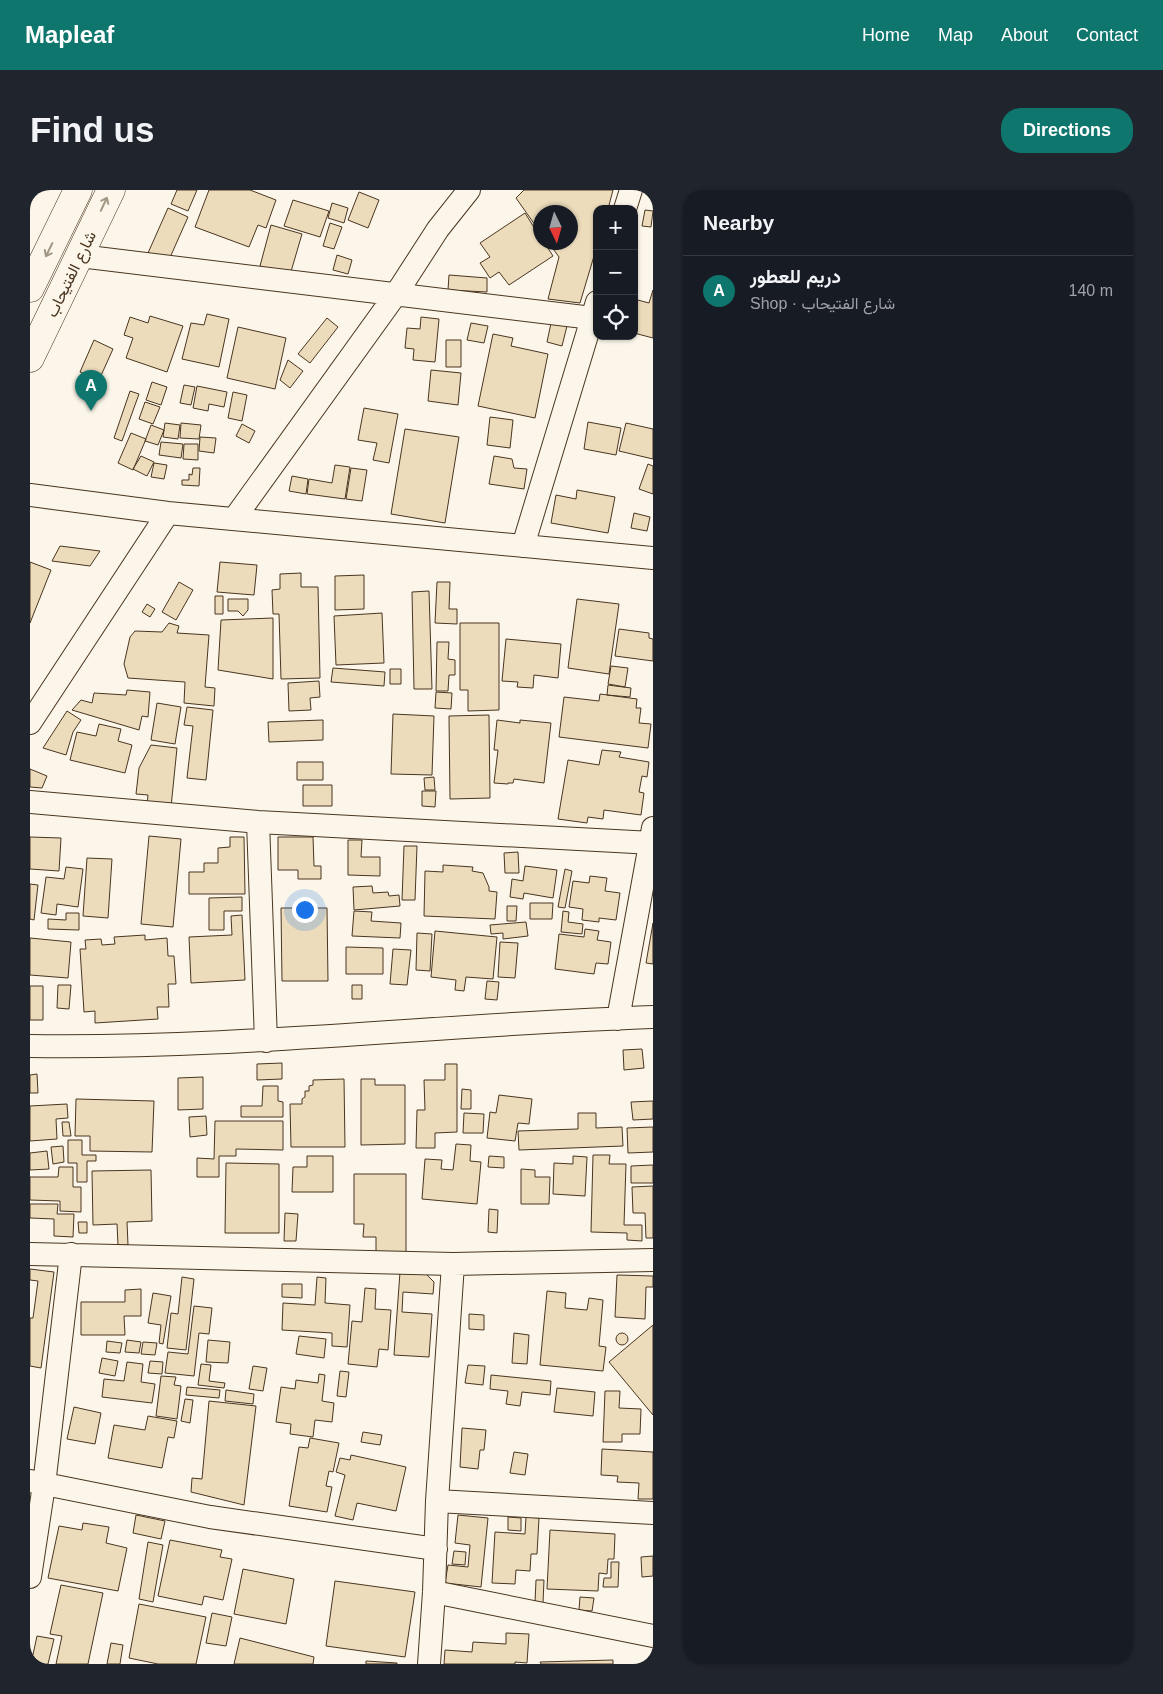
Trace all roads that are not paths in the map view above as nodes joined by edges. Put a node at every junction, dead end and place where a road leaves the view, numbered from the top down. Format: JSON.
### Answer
{"nodes":[{"id":1,"x":78,"y":190,"type":"edge"},
{"id":2,"x":111,"y":190,"type":"edge"},
{"id":3,"x":469,"y":190,"type":"edge"},
{"id":4,"x":631,"y":190,"type":"edge"},
{"id":5,"x":626,"y":205,"type":"edge"},
{"id":6,"x":80,"y":256,"type":"junction"},
{"id":7,"x":30,"y":288,"type":"edge"},
{"id":8,"x":396,"y":294,"type":"junction"},
{"id":9,"x":593,"y":310,"type":"edge"},
{"id":10,"x":593,"y":313,"type":"edge"},
{"id":11,"x":30,"y":358,"type":"edge"},
{"id":12,"x":30,"y":495,"type":"edge"},
{"id":13,"x":168,"y":513,"type":"junction"},
{"id":14,"x":234,"y":519,"type":"junction"},
{"id":15,"x":523,"y":546,"type":"junction"},
{"id":16,"x":653,"y":558,"type":"edge"},
{"id":17,"x":30,"y":722,"type":"edge"},
{"id":18,"x":30,"y":802,"type":"edge"},
{"id":19,"x":258,"y":822,"type":"junction"},
{"id":20,"x":652,"y":838,"type":"edge"},
{"id":21,"x":653,"y":1018,"type":"edge"},
{"id":22,"x":618,"y":1019,"type":"junction"},
{"id":23,"x":266,"y":1041,"type":"junction"},
{"id":24,"x":30,"y":1046,"type":"edge"},
{"id":25,"x":30,"y":1254,"type":"edge"},
{"id":26,"x":71,"y":1254,"type":"junction"},
{"id":27,"x":653,"y":1260,"type":"edge"},
{"id":28,"x":453,"y":1264,"type":"junction"},
{"id":29,"x":37,"y":1483,"type":"edge"},
{"id":30,"x":437,"y":1501,"type":"junction"},
{"id":31,"x":653,"y":1513,"type":"edge"},
{"id":32,"x":436,"y":1549,"type":"junction"},
{"id":33,"x":30,"y":1577,"type":"edge"},
{"id":34,"x":434,"y":1592,"type":"junction"},
{"id":35,"x":653,"y":1636,"type":"edge"},
{"id":36,"x":428,"y":1664,"type":"edge"}],
"edges":[{"from":1,"to":7,"type":"main road","name":"شارع الفتيحاب","one_way":true},
{"from":6,"to":2,"type":"main road","name":"شارع الفتيحاب","one_way":true},
{"from":3,"to":8,"type":"street"},
{"from":4,"to":5,"type":"street"},
{"from":6,"to":8,"type":"street"},
{"from":6,"to":11,"type":"main road","name":"شارع الفتيحاب"},
{"from":8,"to":9,"type":"street"},
{"from":8,"to":14,"type":"street"},
{"from":10,"to":15,"type":"street"},
{"from":12,"to":13,"type":"street"},
{"from":13,"to":14,"type":"street"},
{"from":13,"to":17,"type":"street"},
{"from":14,"to":15,"type":"street"},
{"from":15,"to":16,"type":"street"},
{"from":18,"to":19,"type":"street"},
{"from":19,"to":20,"type":"street"},
{"from":19,"to":23,"type":"street"},
{"from":20,"to":22,"type":"street"},
{"from":21,"to":22,"type":"street"},
{"from":22,"to":23,"type":"street"},
{"from":23,"to":24,"type":"street"},
{"from":25,"to":26,"type":"street"},
{"from":26,"to":28,"type":"street"},
{"from":26,"to":29,"type":"street"},
{"from":27,"to":28,"type":"street"},
{"from":28,"to":30,"type":"street"},
{"from":29,"to":32,"type":"street"},
{"from":29,"to":33,"type":"street"},
{"from":30,"to":31,"type":"street"},
{"from":30,"to":32,"type":"street"},
{"from":32,"to":34,"type":"street"},
{"from":34,"to":35,"type":"street"},
{"from":34,"to":36,"type":"street"}]}
